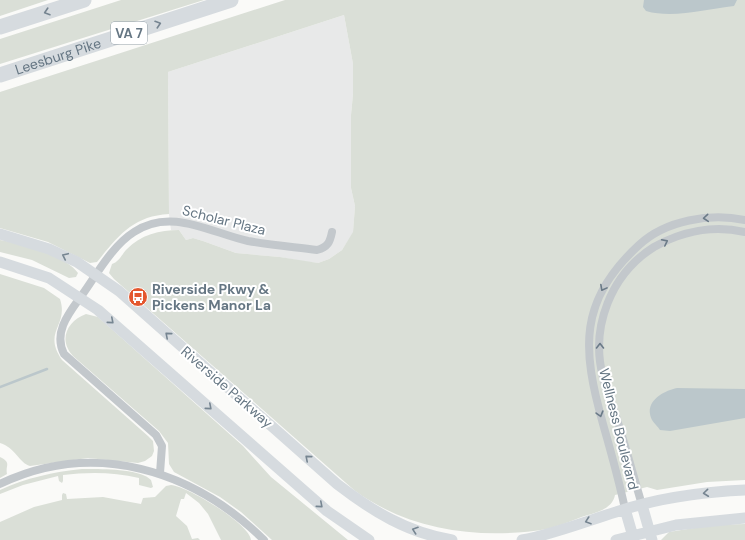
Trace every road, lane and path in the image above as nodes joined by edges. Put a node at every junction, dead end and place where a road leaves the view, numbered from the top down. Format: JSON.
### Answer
{"nodes":[{"id":1,"x":84,"y":0,"type":"edge"},
{"id":2,"x":231,"y":0,"type":"edge"},
{"id":3,"x":0,"y":27,"type":"edge"},
{"id":4,"x":0,"y":76,"type":"edge"},
{"id":5,"x":745,"y":220,"type":"edge"},
{"id":6,"x":332,"y":232,"type":"dead end"},
{"id":7,"x":745,"y":232,"type":"edge"},
{"id":8,"x":0,"y":234,"type":"edge"},
{"id":9,"x":0,"y":262,"type":"edge"},
{"id":10,"x":96,"y":275,"type":"junction"},
{"id":11,"x":80,"y":297,"type":"junction"},
{"id":12,"x":160,"y":473,"type":"junction"},
{"id":13,"x":0,"y":484,"type":"edge"},
{"id":14,"x":745,"y":490,"type":"edge"},
{"id":15,"x":642,"y":505,"type":"junction"},
{"id":16,"x":625,"y":509,"type":"junction"},
{"id":17,"x":745,"y":518,"type":"edge"},
{"id":18,"x":650,"y":535,"type":"edge"},
{"id":19,"x":633,"y":537,"type":"edge"},
{"id":20,"x":264,"y":540,"type":"edge"},
{"id":21,"x":369,"y":540,"type":"edge"},
{"id":22,"x":452,"y":540,"type":"edge"},
{"id":23,"x":522,"y":540,"type":"edge"},
{"id":24,"x":616,"y":540,"type":"edge"}],
"edges":[{"from":1,"to":3,"type":"highway","one_way":true},
{"from":4,"to":2,"type":"highway","name":"Leesburg Pike","number":"VA 7","one_way":true},
{"from":5,"to":16,"type":"street","name":"Wellness Boulevard","one_way":true},
{"from":6,"to":10,"type":"street","name":"Scholar Plaza"},
{"from":15,"to":7,"type":"street","name":"Wellness Boulevard","one_way":true},
{"from":10,"to":8,"type":"main road","name":"Riverside Parkway","one_way":true},
{"from":9,"to":11,"type":"main road","name":"Riverside Parkway"},
{"from":10,"to":11,"type":"street","name":"Scholar Plaza"},
{"from":22,"to":10,"type":"main road","name":"Riverside Parkway","one_way":true},
{"from":11,"to":12,"type":"street","name":"Scholar Plaza"},
{"from":11,"to":21,"type":"main road","name":"Riverside Parkway","one_way":true},
{"from":12,"to":13,"type":"street"},
{"from":12,"to":20,"type":"street"},
{"from":14,"to":15,"type":"main road","one_way":true},
{"from":15,"to":16,"type":"main road"},
{"from":15,"to":18,"type":"main road"},
{"from":16,"to":19,"type":"main road"},
{"from":16,"to":23,"type":"main road","one_way":true},
{"from":17,"to":18,"type":"main road"},
{"from":18,"to":19,"type":"main road"},
{"from":19,"to":24,"type":"main road"}]}
